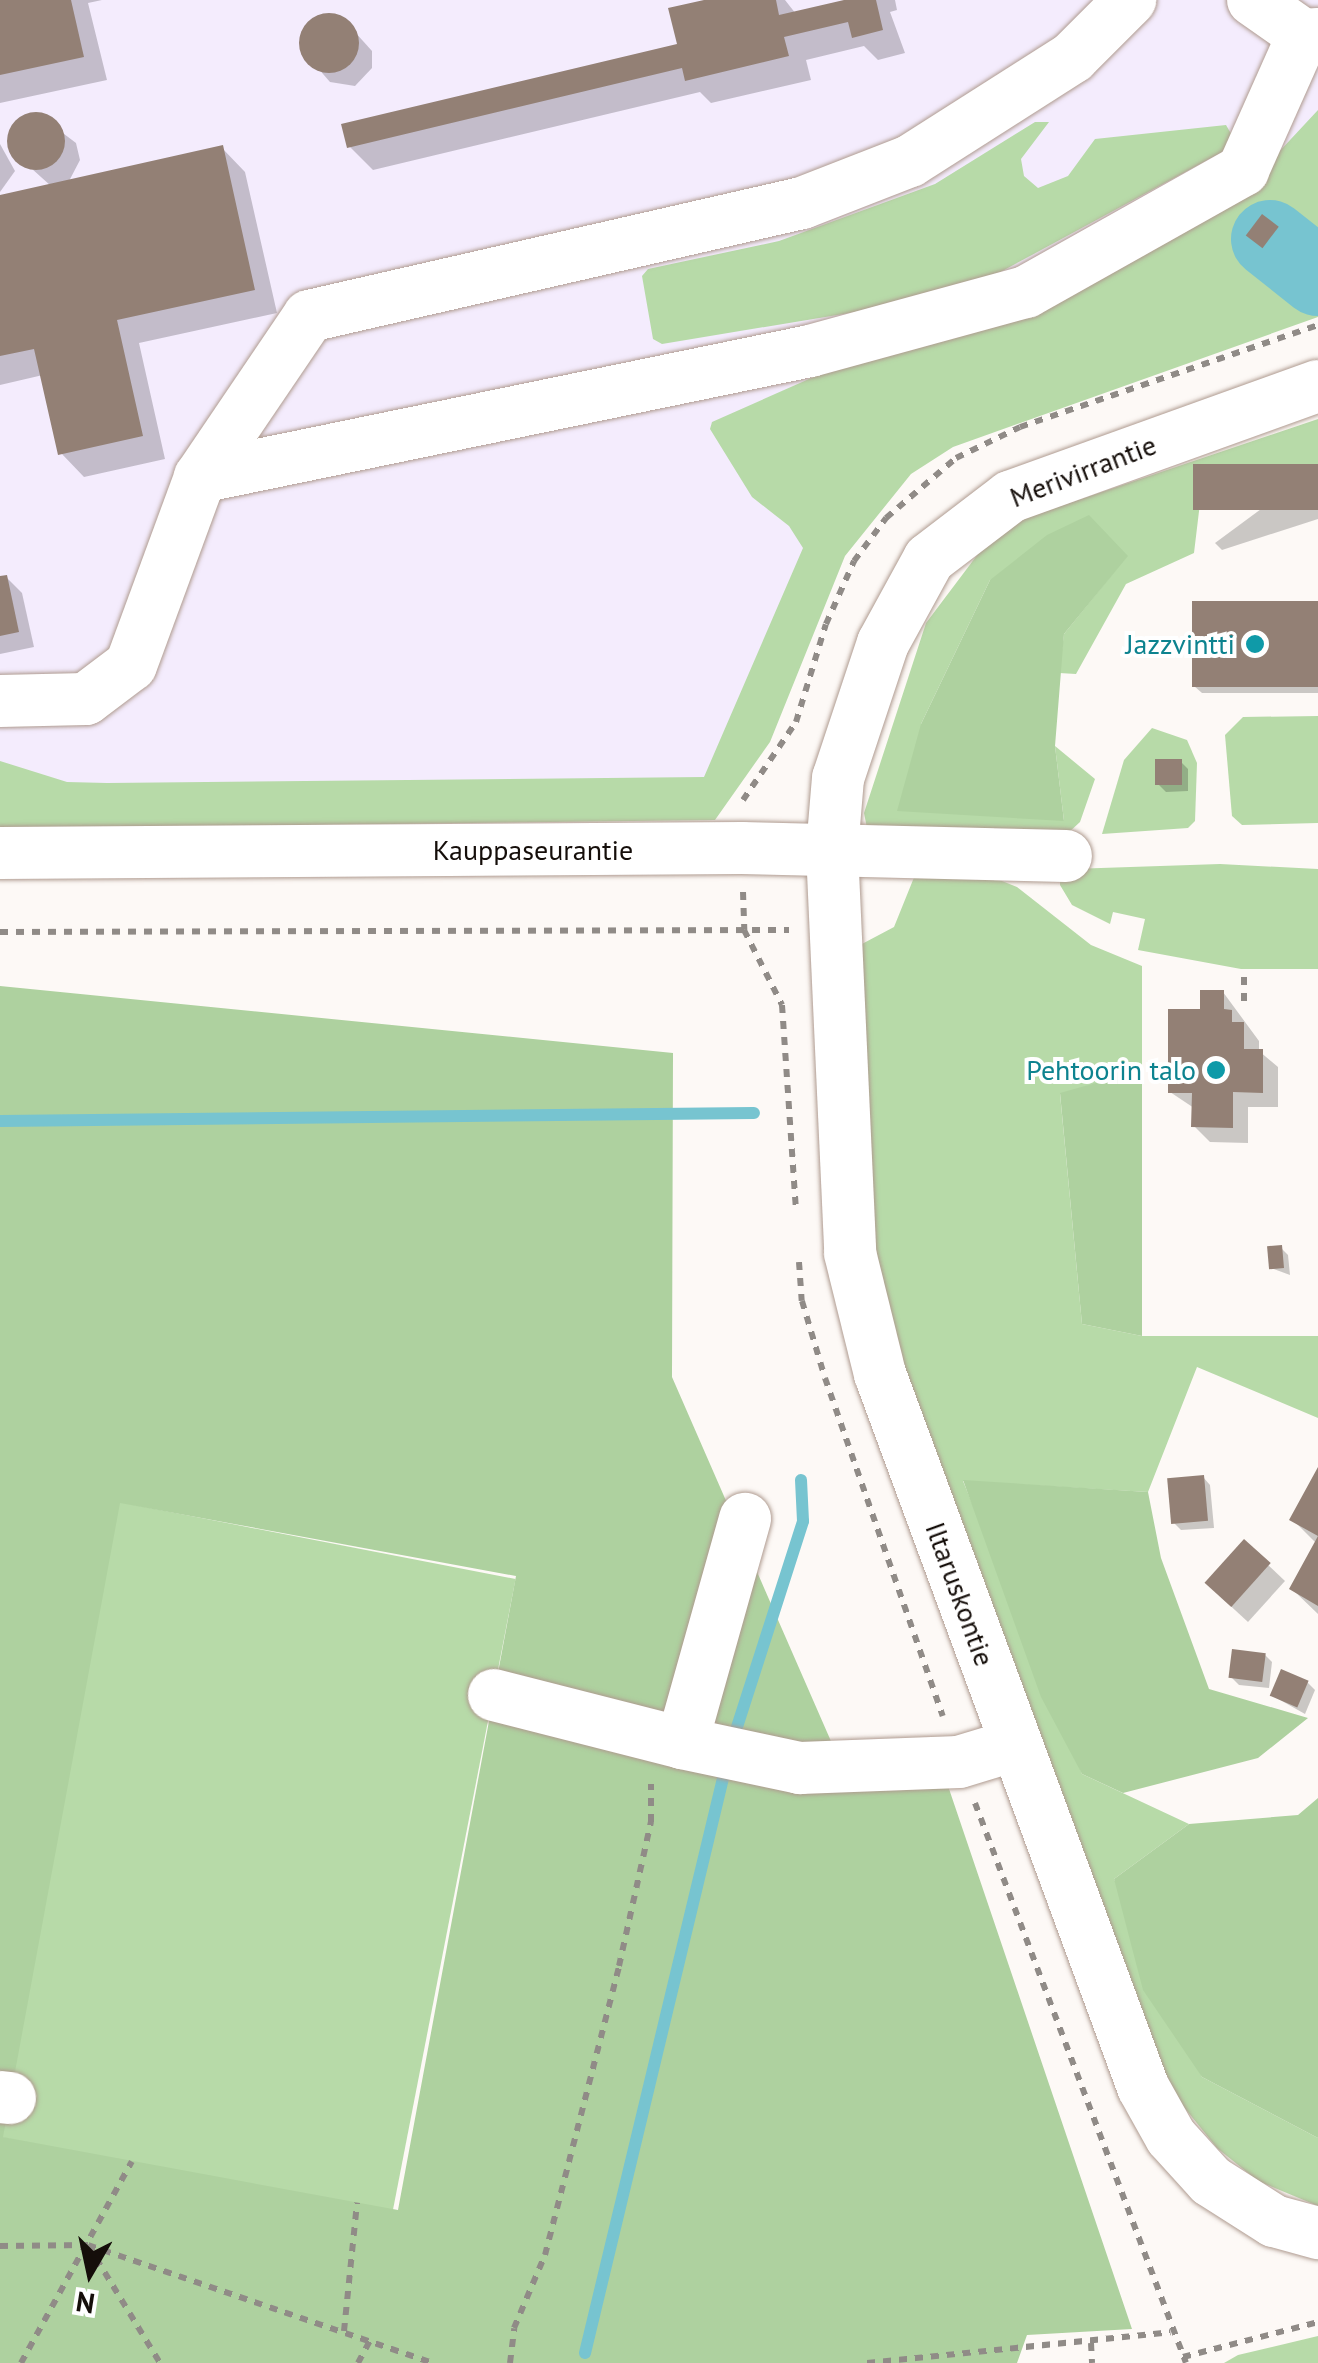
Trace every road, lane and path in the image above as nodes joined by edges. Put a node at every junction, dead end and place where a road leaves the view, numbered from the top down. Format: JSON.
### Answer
{"nodes":[{"id":1,"x":1130,"y":0,"type":"edge"},
{"id":2,"x":1254,"y":0,"type":"edge"},
{"id":3,"x":1310,"y":34,"type":"edge"},
{"id":4,"x":1318,"y":386,"type":"edge"},
{"id":5,"x":200,"y":477,"type":"junction"},
{"id":6,"x":0,"y":701,"type":"edge"},
{"id":7,"x":832,"y":850,"type":"junction"},
{"id":8,"x":0,"y":854,"type":"edge"},
{"id":9,"x":1066,"y":856,"type":"dead end"},
{"id":10,"x":744,"y":930,"type":"dead end"},
{"id":11,"x":0,"y":932,"type":"edge"},
{"id":12,"x":1244,"y":978,"type":"dead end"},
{"id":13,"x":1244,"y":1004,"type":"dead end"},
{"id":14,"x":746,"y":1519,"type":"dead end"},
{"id":15,"x":494,"y":1695,"type":"dead end"},
{"id":16,"x":677,"y":1741,"type":"junction"},
{"id":17,"x":1015,"y":1746,"type":"junction"},
{"id":18,"x":132,"y":2162,"type":"dead end"},
{"id":19,"x":357,"y":2203,"type":"dead end"},
{"id":20,"x":1318,"y":2233,"type":"edge"},
{"id":21,"x":88,"y":2244,"type":"junction"},
{"id":22,"x":0,"y":2246,"type":"edge"},
{"id":23,"x":1318,"y":2322,"type":"edge"},
{"id":24,"x":344,"y":2331,"type":"junction"},
{"id":25,"x":1170,"y":2332,"type":"dead end"},
{"id":26,"x":370,"y":2340,"type":"junction"},
{"id":27,"x":1091,"y":2343,"type":"junction"},
{"id":28,"x":1183,"y":2356,"type":"dead end"},
{"id":29,"x":21,"y":2363,"type":"edge"},
{"id":30,"x":160,"y":2363,"type":"edge"},
{"id":31,"x":358,"y":2363,"type":"edge"},
{"id":32,"x":432,"y":2363,"type":"edge"},
{"id":33,"x":510,"y":2363,"type":"edge"},
{"id":34,"x":868,"y":2363,"type":"edge"},
{"id":35,"x":1092,"y":2363,"type":"edge"}],
"edges":[{"from":1,"to":5,"type":"street"},
{"from":2,"to":3,"type":"street"},
{"from":3,"to":5,"type":"street"},
{"from":4,"to":7,"type":"street","name":"Merivirrantie"},
{"from":5,"to":6,"type":"street"},
{"from":7,"to":8,"type":"street","name":"Kauppaseurantie"},
{"from":7,"to":9,"type":"street","name":"Kauppaseurantie"},
{"from":7,"to":17,"type":"street","name":"Iltaruskontie"},
{"from":10,"to":11,"type":"path"},
{"from":12,"to":13,"type":"path"},
{"from":14,"to":16,"type":"street"},
{"from":15,"to":16,"type":"street"},
{"from":16,"to":17,"type":"street"},
{"from":16,"to":33,"type":"path"},
{"from":17,"to":20,"type":"street","name":"Iltaruskontie"},
{"from":18,"to":21,"type":"path"},
{"from":19,"to":24,"type":"path"},
{"from":21,"to":22,"type":"path"},
{"from":21,"to":24,"type":"path"},
{"from":21,"to":29,"type":"path"},
{"from":21,"to":30,"type":"path"},
{"from":23,"to":28,"type":"path"},
{"from":24,"to":26,"type":"path"},
{"from":25,"to":27,"type":"path"},
{"from":26,"to":31,"type":"path"},
{"from":26,"to":32,"type":"path"},
{"from":27,"to":34,"type":"path"},
{"from":27,"to":35,"type":"path"}]}
